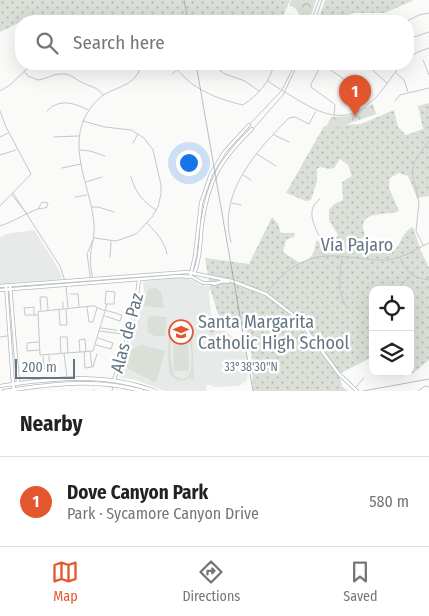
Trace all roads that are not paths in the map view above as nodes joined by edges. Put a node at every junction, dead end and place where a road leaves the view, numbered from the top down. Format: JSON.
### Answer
{"nodes":[{"id":1,"x":319,"y":0,"type":"edge"},
{"id":2,"x":322,"y":0,"type":"edge"},
{"id":3,"x":429,"y":14,"type":"edge"},
{"id":4,"x":313,"y":15,"type":"edge"},
{"id":5,"x":317,"y":15,"type":"edge"},
{"id":6,"x":414,"y":17,"type":"edge"},
{"id":7,"x":429,"y":32,"type":"edge"},
{"id":8,"x":414,"y":37,"type":"edge"},
{"id":9,"x":429,"y":48,"type":"edge"},
{"id":10,"x":414,"y":54,"type":"edge"},
{"id":11,"x":423,"y":60,"type":"dead end"},
{"id":12,"x":139,"y":70,"type":"edge"},
{"id":13,"x":178,"y":70,"type":"joint"},
{"id":14,"x":219,"y":70,"type":"edge"},
{"id":15,"x":272,"y":70,"type":"edge"},
{"id":16,"x":292,"y":70,"type":"edge"},
{"id":17,"x":295,"y":70,"type":"edge"},
{"id":18,"x":319,"y":70,"type":"edge"},
{"id":19,"x":331,"y":70,"type":"edge"},
{"id":20,"x":373,"y":70,"type":"edge"},
{"id":21,"x":24,"y":71,"type":"joint"},
{"id":22,"x":395,"y":72,"type":"joint"},
{"id":23,"x":172,"y":74,"type":"dead end"},
{"id":24,"x":429,"y":74,"type":"edge"},
{"id":25,"x":268,"y":81,"type":"junction"},
{"id":26,"x":387,"y":83,"type":"junction"},
{"id":27,"x":429,"y":88,"type":"edge"},
{"id":28,"x":282,"y":90,"type":"junction"},
{"id":29,"x":0,"y":91,"type":"edge"},
{"id":30,"x":259,"y":92,"type":"junction"},
{"id":31,"x":285,"y":92,"type":"junction"},
{"id":32,"x":408,"y":93,"type":"junction"},
{"id":33,"x":104,"y":95,"type":"junction"},
{"id":34,"x":363,"y":100,"type":"dead end"},
{"id":35,"x":395,"y":101,"type":"dead end"},
{"id":36,"x":89,"y":110,"type":"junction"},
{"id":37,"x":0,"y":111,"type":"edge"},
{"id":38,"x":47,"y":111,"type":"dead end"},
{"id":39,"x":316,"y":111,"type":"junction"},
{"id":40,"x":334,"y":115,"type":"junction"},
{"id":41,"x":1,"y":118,"type":"edge"},
{"id":42,"x":254,"y":120,"type":"junction"},
{"id":43,"x":83,"y":121,"type":"junction"},
{"id":44,"x":258,"y":123,"type":"junction"},
{"id":45,"x":249,"y":125,"type":"joint"},
{"id":46,"x":252,"y":130,"type":"joint"},
{"id":47,"x":8,"y":133,"type":"junction"},
{"id":48,"x":138,"y":134,"type":"junction"},
{"id":49,"x":273,"y":134,"type":"junction"},
{"id":50,"x":79,"y":136,"type":"junction"},
{"id":51,"x":0,"y":137,"type":"edge"},
{"id":52,"x":54,"y":137,"type":"dead end"},
{"id":53,"x":429,"y":141,"type":"edge"},
{"id":54,"x":133,"y":142,"type":"dead end"},
{"id":55,"x":289,"y":142,"type":"dead end"},
{"id":56,"x":17,"y":149,"type":"junction"},
{"id":57,"x":79,"y":150,"type":"junction"},
{"id":58,"x":257,"y":154,"type":"junction"},
{"id":59,"x":0,"y":155,"type":"edge"},
{"id":60,"x":105,"y":156,"type":"dead end"},
{"id":61,"x":82,"y":164,"type":"junction"},
{"id":62,"x":276,"y":166,"type":"dead end"},
{"id":63,"x":62,"y":168,"type":"dead end"},
{"id":64,"x":242,"y":175,"type":"junction"},
{"id":65,"x":102,"y":177,"type":"dead end"},
{"id":66,"x":131,"y":177,"type":"dead end"},
{"id":67,"x":251,"y":180,"type":"dead end"},
{"id":68,"x":86,"y":182,"type":"junction"},
{"id":69,"x":12,"y":194,"type":"junction"},
{"id":70,"x":88,"y":195,"type":"junction"},
{"id":71,"x":75,"y":197,"type":"dead end"},
{"id":72,"x":320,"y":199,"type":"dead end"},
{"id":73,"x":231,"y":203,"type":"junction"},
{"id":74,"x":241,"y":205,"type":"dead end"},
{"id":75,"x":0,"y":206,"type":"edge"},
{"id":76,"x":91,"y":207,"type":"junction"},
{"id":77,"x":38,"y":208,"type":"dead end"},
{"id":78,"x":157,"y":210,"type":"junction"},
{"id":79,"x":114,"y":212,"type":"dead end"},
{"id":80,"x":27,"y":214,"type":"junction"},
{"id":81,"x":147,"y":223,"type":"junction"},
{"id":82,"x":0,"y":226,"type":"edge"},
{"id":83,"x":93,"y":239,"type":"junction"},
{"id":84,"x":111,"y":241,"type":"junction"},
{"id":85,"x":231,"y":242,"type":"dead end"},
{"id":86,"x":429,"y":243,"type":"edge"},
{"id":87,"x":423,"y":246,"type":"junction"},
{"id":88,"x":89,"y":251,"type":"junction"},
{"id":89,"x":167,"y":254,"type":"dead end"},
{"id":90,"x":324,"y":255,"type":"junction"},
{"id":91,"x":110,"y":256,"type":"dead end"},
{"id":92,"x":342,"y":256,"type":"junction"},
{"id":93,"x":87,"y":257,"type":"junction"},
{"id":94,"x":90,"y":257,"type":"junction"},
{"id":95,"x":400,"y":258,"type":"junction"},
{"id":96,"x":192,"y":273,"type":"junction"},
{"id":97,"x":411,"y":275,"type":"junction"},
{"id":98,"x":191,"y":277,"type":"junction"},
{"id":99,"x":139,"y":278,"type":"junction"},
{"id":100,"x":429,"y":280,"type":"edge"},
{"id":101,"x":65,"y":281,"type":"junction"},
{"id":102,"x":92,"y":281,"type":"junction"},
{"id":103,"x":237,"y":284,"type":"junction"},
{"id":104,"x":6,"y":285,"type":"junction"},
{"id":105,"x":10,"y":285,"type":"junction"},
{"id":106,"x":66,"y":285,"type":"junction"},
{"id":107,"x":0,"y":286,"type":"edge"},
{"id":108,"x":399,"y":286,"type":"edge"},
{"id":109,"x":0,"y":290,"type":"edge"},
{"id":110,"x":6,"y":290,"type":"junction"},
{"id":111,"x":10,"y":290,"type":"junction"},
{"id":112,"x":71,"y":294,"type":"dead end"},
{"id":113,"x":266,"y":294,"type":"junction"},
{"id":114,"x":63,"y":302,"type":"dead end"},
{"id":115,"x":107,"y":304,"type":"junction"},
{"id":116,"x":87,"y":307,"type":"junction"},
{"id":117,"x":79,"y":308,"type":"junction"},
{"id":118,"x":98,"y":308,"type":"junction"},
{"id":119,"x":66,"y":309,"type":"junction"},
{"id":120,"x":348,"y":309,"type":"dead end"},
{"id":121,"x":48,"y":310,"type":"junction"},
{"id":122,"x":59,"y":310,"type":"junction"},
{"id":123,"x":105,"y":310,"type":"junction"},
{"id":124,"x":42,"y":311,"type":"junction"},
{"id":125,"x":38,"y":314,"type":"junction"},
{"id":126,"x":34,"y":315,"type":"junction"},
{"id":127,"x":104,"y":316,"type":"junction"},
{"id":128,"x":100,"y":329,"type":"junction"},
{"id":129,"x":129,"y":333,"type":"junction"},
{"id":130,"x":12,"y":336,"type":"junction"},
{"id":131,"x":0,"y":337,"type":"edge"},
{"id":132,"x":97,"y":338,"type":"junction"},
{"id":133,"x":39,"y":342,"type":"junction"},
{"id":134,"x":95,"y":345,"type":"junction"},
{"id":135,"x":40,"y":350,"type":"junction"},
{"id":136,"x":85,"y":352,"type":"junction"},
{"id":137,"x":90,"y":352,"type":"junction"},
{"id":138,"x":80,"y":353,"type":"junction"},
{"id":139,"x":63,"y":354,"type":"junction"},
{"id":140,"x":68,"y":354,"type":"junction"},
{"id":141,"x":98,"y":354,"type":"dead end"},
{"id":142,"x":43,"y":355,"type":"junction"},
{"id":143,"x":49,"y":355,"type":"junction"},
{"id":144,"x":32,"y":366,"type":"dead end"},
{"id":145,"x":92,"y":367,"type":"junction"},
{"id":146,"x":44,"y":368,"type":"junction"},
{"id":147,"x":67,"y":378,"type":"junction"},
{"id":148,"x":364,"y":378,"type":"dead end"},
{"id":149,"x":114,"y":383,"type":"junction"},
{"id":150,"x":15,"y":384,"type":"junction"},
{"id":151,"x":0,"y":386,"type":"edge"},
{"id":152,"x":429,"y":387,"type":"edge"},
{"id":153,"x":16,"y":390,"type":"edge"},
{"id":154,"x":356,"y":390,"type":"edge"},
{"id":155,"x":4,"y":391,"type":"edge"},
{"id":156,"x":112,"y":391,"type":"edge"},
{"id":157,"x":142,"y":391,"type":"edge"},
{"id":158,"x":156,"y":391,"type":"edge"},
{"id":159,"x":418,"y":391,"type":"edge"}],
"edges":[{"from":1,"to":4,"type":"street"},
{"from":2,"to":5,"type":"street"},
{"from":3,"to":6,"type":"street"},
{"from":7,"to":8,"type":"street"},
{"from":9,"to":10,"type":"street"},
{"from":11,"to":24,"type":"street"},
{"from":12,"to":33,"type":"street"},
{"from":13,"to":23,"type":"street"},
{"from":13,"to":30,"type":"street"},
{"from":14,"to":30,"type":"street"},
{"from":15,"to":25,"type":"street"},
{"from":16,"to":28,"type":"street"},
{"from":17,"to":31,"type":"street"},
{"from":18,"to":40,"type":"street"},
{"from":19,"to":34,"type":"street"},
{"from":20,"to":26,"type":"street"},
{"from":21,"to":29,"type":"street"},
{"from":21,"to":33,"type":"street"},
{"from":22,"to":26,"type":"street"},
{"from":22,"to":32,"type":"street"},
{"from":25,"to":28,"type":"street"},
{"from":25,"to":30,"type":"street"},
{"from":26,"to":40,"type":"street"},
{"from":27,"to":32,"type":"street"},
{"from":28,"to":31,"type":"street"},
{"from":28,"to":42,"type":"street"},
{"from":31,"to":39,"type":"street"},
{"from":31,"to":44,"type":"street"},
{"from":32,"to":35,"type":"street"},
{"from":33,"to":36,"type":"street"},
{"from":36,"to":38,"type":"street"},
{"from":36,"to":43,"type":"street"},
{"from":37,"to":41,"type":"street"},
{"from":39,"to":40,"type":"street"},
{"from":39,"to":49,"type":"street"},
{"from":41,"to":47,"type":"street"},
{"from":42,"to":44,"type":"street"},
{"from":42,"to":45,"type":"street"},
{"from":43,"to":48,"type":"street"},
{"from":43,"to":50,"type":"street"},
{"from":44,"to":46,"type":"street"},
{"from":45,"to":96,"type":"street"},
{"from":46,"to":96,"type":"street"},
{"from":47,"to":51,"type":"street"},
{"from":47,"to":56,"type":"street"},
{"from":48,"to":54,"type":"street"},
{"from":48,"to":78,"type":"street"},
{"from":49,"to":55,"type":"street"},
{"from":49,"to":58,"type":"street"},
{"from":50,"to":52,"type":"street"},
{"from":50,"to":57,"type":"street"},
{"from":53,"to":87,"type":"street"},
{"from":56,"to":59,"type":"street"},
{"from":56,"to":69,"type":"street"},
{"from":57,"to":60,"type":"street"},
{"from":57,"to":61,"type":"street"},
{"from":58,"to":62,"type":"street"},
{"from":58,"to":64,"type":"street"},
{"from":61,"to":63,"type":"street"},
{"from":61,"to":68,"type":"street"},
{"from":64,"to":67,"type":"street"},
{"from":64,"to":73,"type":"street"},
{"from":65,"to":68,"type":"street"},
{"from":66,"to":78,"type":"street"},
{"from":68,"to":70,"type":"street"},
{"from":69,"to":75,"type":"street"},
{"from":69,"to":80,"type":"street"},
{"from":70,"to":71,"type":"street"},
{"from":70,"to":76,"type":"street"},
{"from":72,"to":90,"type":"street"},
{"from":73,"to":74,"type":"street"},
{"from":73,"to":85,"type":"street"},
{"from":76,"to":79,"type":"street"},
{"from":76,"to":83,"type":"street"},
{"from":77,"to":80,"type":"street"},
{"from":78,"to":81,"type":"street"},
{"from":80,"to":82,"type":"street"},
{"from":80,"to":101,"type":"street"},
{"from":81,"to":84,"type":"street"},
{"from":81,"to":89,"type":"street"},
{"from":83,"to":84,"type":"street"},
{"from":83,"to":88,"type":"street"},
{"from":84,"to":91,"type":"street"},
{"from":86,"to":87,"type":"street","name":"Via Pajaro"},
{"from":87,"to":95,"type":"street","name":"Via Pajaro"},
{"from":88,"to":93,"type":"street"},
{"from":88,"to":94,"type":"street"},
{"from":90,"to":92,"type":"street","name":"Via Pajaro"},
{"from":90,"to":113,"type":"street","name":"Via Pajaro"},
{"from":92,"to":95,"type":"street","name":"Via Pajaro"},
{"from":92,"to":120,"type":"street"},
{"from":93,"to":94,"type":"street"},
{"from":93,"to":102,"type":"street"},
{"from":94,"to":102,"type":"street"},
{"from":95,"to":97,"type":"street"},
{"from":96,"to":98,"type":"street"},
{"from":96,"to":99,"type":"street"},
{"from":96,"to":103,"type":"street"},
{"from":97,"to":100,"type":"street"},
{"from":97,"to":108,"type":"street"},
{"from":98,"to":99,"type":"street"},
{"from":98,"to":103,"type":"street"},
{"from":99,"to":102,"type":"street"},
{"from":99,"to":129,"type":"street","name":"Alas de Paz"},
{"from":101,"to":102,"type":"street"},
{"from":101,"to":105,"type":"street"},
{"from":101,"to":106,"type":"street"},
{"from":102,"to":106,"type":"street"},
{"from":103,"to":113,"type":"street"},
{"from":104,"to":105,"type":"street"},
{"from":104,"to":107,"type":"street"},
{"from":104,"to":110,"type":"street"},
{"from":105,"to":111,"type":"street"},
{"from":106,"to":111,"type":"street"},
{"from":106,"to":119,"type":"street"},
{"from":109,"to":110,"type":"street"},
{"from":110,"to":111,"type":"street"},
{"from":110,"to":130,"type":"street"},
{"from":111,"to":130,"type":"street"},
{"from":112,"to":117,"type":"street"},
{"from":113,"to":154,"type":"street"},
{"from":114,"to":119,"type":"street"},
{"from":115,"to":115,"type":"street"},
{"from":115,"to":123,"type":"street"},
{"from":116,"to":117,"type":"street"},
{"from":116,"to":118,"type":"street"},
{"from":116,"to":118,"type":"street"},
{"from":117,"to":119,"type":"street"},
{"from":118,"to":123,"type":"street"},
{"from":119,"to":122,"type":"street"},
{"from":119,"to":122,"type":"street"},
{"from":121,"to":122,"type":"street"},
{"from":121,"to":124,"type":"street"},
{"from":121,"to":124,"type":"street"},
{"from":123,"to":127,"type":"street"},
{"from":123,"to":127,"type":"street"},
{"from":124,"to":125,"type":"street"},
{"from":125,"to":126,"type":"street"},
{"from":125,"to":133,"type":"street"},
{"from":126,"to":126,"type":"street"},
{"from":127,"to":128,"type":"street"},
{"from":128,"to":129,"type":"street"},
{"from":128,"to":132,"type":"street"},
{"from":129,"to":149,"type":"street","name":"Alas de Paz"},
{"from":130,"to":131,"type":"street"},
{"from":130,"to":150,"type":"street"},
{"from":132,"to":134,"type":"street"},
{"from":132,"to":134,"type":"street"},
{"from":133,"to":135,"type":"street"},
{"from":133,"to":135,"type":"street"},
{"from":134,"to":137,"type":"street"},
{"from":135,"to":142,"type":"street"},
{"from":136,"to":137,"type":"street"},
{"from":136,"to":138,"type":"street"},
{"from":136,"to":138,"type":"street"},
{"from":136,"to":145,"type":"street"},
{"from":137,"to":145,"type":"street"},
{"from":138,"to":140,"type":"street"},
{"from":139,"to":140,"type":"street"},
{"from":139,"to":140,"type":"street"},
{"from":139,"to":143,"type":"street"},
{"from":139,"to":147,"type":"street"},
{"from":141,"to":145,"type":"street"},
{"from":142,"to":143,"type":"street"},
{"from":142,"to":146,"type":"street"},
{"from":143,"to":146,"type":"street"},
{"from":144,"to":146,"type":"street"},
{"from":147,"to":149,"type":"main road"},
{"from":147,"to":150,"type":"main road"},
{"from":148,"to":154,"type":"street"},
{"from":149,"to":153,"type":"main road"},
{"from":149,"to":156,"type":"street","name":"Alas de Paz"},
{"from":149,"to":157,"type":"main road"},
{"from":149,"to":158,"type":"main road"},
{"from":150,"to":151,"type":"street"},
{"from":150,"to":153,"type":"main road"},
{"from":152,"to":159,"type":"street"},
{"from":153,"to":155,"type":"street"}]}
